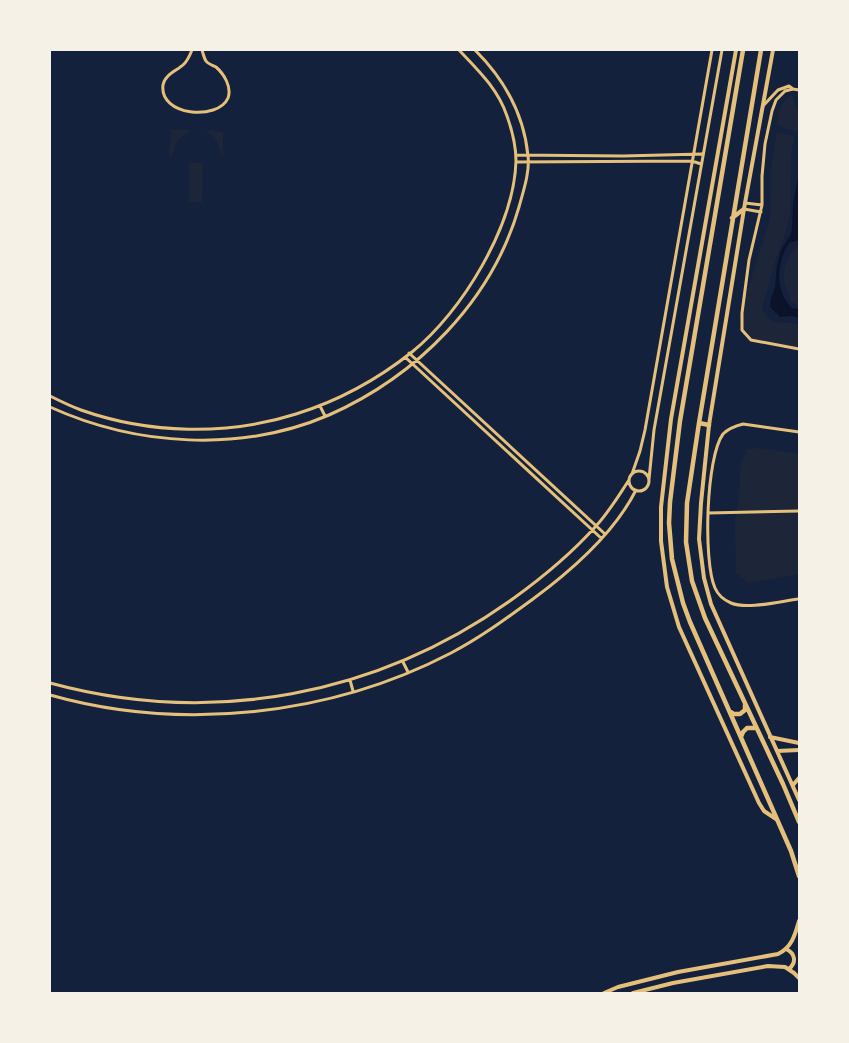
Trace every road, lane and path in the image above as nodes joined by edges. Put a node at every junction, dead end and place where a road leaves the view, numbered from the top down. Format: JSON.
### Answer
{"nodes":[{"id":1,"x":192,"y":50,"type":"edge"},
{"id":2,"x":202,"y":50,"type":"edge"},
{"id":3,"x":459,"y":50,"type":"edge"},
{"id":4,"x":475,"y":50,"type":"edge"},
{"id":5,"x":712,"y":50,"type":"edge"},
{"id":6,"x":722,"y":50,"type":"edge"},
{"id":7,"x":736,"y":50,"type":"edge"},
{"id":8,"x":743,"y":50,"type":"edge"},
{"id":9,"x":761,"y":50,"type":"edge"},
{"id":10,"x":773,"y":50,"type":"edge"},
{"id":11,"x":794,"y":89,"type":"junction"},
{"id":12,"x":799,"y":90,"type":"edge"},
{"id":13,"x":761,"y":108,"type":"junction"},
{"id":14,"x":702,"y":154,"type":"junction"},
{"id":15,"x":693,"y":155,"type":"junction"},
{"id":16,"x":516,"y":156,"type":"junction"},
{"id":17,"x":528,"y":156,"type":"junction"},
{"id":18,"x":516,"y":162,"type":"junction"},
{"id":19,"x":692,"y":162,"type":"junction"},
{"id":20,"x":528,"y":163,"type":"junction"},
{"id":21,"x":701,"y":164,"type":"junction"},
{"id":22,"x":745,"y":203,"type":"junction"},
{"id":23,"x":762,"y":205,"type":"junction"},
{"id":24,"x":744,"y":209,"type":"junction"},
{"id":25,"x":761,"y":212,"type":"junction"},
{"id":26,"x":732,"y":218,"type":"junction"},
{"id":27,"x":799,"y":349,"type":"edge"},
{"id":28,"x":409,"y":353,"type":"junction"},
{"id":29,"x":405,"y":357,"type":"junction"},
{"id":30,"x":417,"y":360,"type":"junction"},
{"id":31,"x":412,"y":363,"type":"junction"},
{"id":32,"x":50,"y":396,"type":"edge"},
{"id":33,"x":320,"y":406,"type":"junction"},
{"id":34,"x":50,"y":407,"type":"edge"},
{"id":35,"x":325,"y":416,"type":"junction"},
{"id":36,"x":699,"y":423,"type":"junction"},
{"id":37,"x":709,"y":425,"type":"junction"},
{"id":38,"x":799,"y":432,"type":"edge"},
{"id":39,"x":632,"y":474,"type":"junction"},
{"id":40,"x":649,"y":479,"type":"junction"},
{"id":41,"x":629,"y":480,"type":"junction"},
{"id":42,"x":636,"y":490,"type":"junction"},
{"id":43,"x":799,"y":511,"type":"edge"},
{"id":44,"x":708,"y":513,"type":"junction"},
{"id":45,"x":596,"y":526,"type":"junction"},
{"id":46,"x":592,"y":530,"type":"junction"},
{"id":47,"x":605,"y":534,"type":"junction"},
{"id":48,"x":601,"y":538,"type":"junction"},
{"id":49,"x":799,"y":599,"type":"edge"},
{"id":50,"x":403,"y":662,"type":"junction"},
{"id":51,"x":408,"y":672,"type":"junction"},
{"id":52,"x":350,"y":680,"type":"junction"},
{"id":53,"x":50,"y":683,"type":"edge"},
{"id":54,"x":354,"y":691,"type":"junction"},
{"id":55,"x":50,"y":695,"type":"edge"},
{"id":56,"x":745,"y":704,"type":"junction"},
{"id":57,"x":730,"y":711,"type":"junction"},
{"id":58,"x":756,"y":728,"type":"junction"},
{"id":59,"x":770,"y":737,"type":"junction"},
{"id":60,"x":741,"y":738,"type":"junction"},
{"id":61,"x":799,"y":743,"type":"edge"},
{"id":62,"x":799,"y":750,"type":"edge"},
{"id":63,"x":777,"y":751,"type":"junction"},
{"id":64,"x":799,"y":778,"type":"edge"},
{"id":65,"x":793,"y":785,"type":"junction"},
{"id":66,"x":799,"y":800,"type":"edge"},
{"id":67,"x":776,"y":819,"type":"junction"},
{"id":68,"x":799,"y":820,"type":"edge"},
{"id":69,"x":799,"y":876,"type":"edge"},
{"id":70,"x":799,"y":921,"type":"edge"},
{"id":71,"x":786,"y":949,"type":"junction"},
{"id":72,"x":789,"y":969,"type":"junction"},
{"id":73,"x":799,"y":978,"type":"edge"},
{"id":74,"x":604,"y":993,"type":"edge"},
{"id":75,"x":633,"y":993,"type":"edge"}],
"edges":[{"from":1,"to":2,"type":"street"},
{"from":3,"to":16,"type":"street"},
{"from":4,"to":17,"type":"street"},
{"from":5,"to":15,"type":"street"},
{"from":6,"to":14,"type":"street"},
{"from":7,"to":67,"type":"street"},
{"from":8,"to":57,"type":"main road"},
{"from":9,"to":26,"type":"main road"},
{"from":10,"to":13,"type":"street"},
{"from":11,"to":12,"type":"street"},
{"from":11,"to":13,"type":"street"},
{"from":11,"to":23,"type":"street"},
{"from":13,"to":22,"type":"street"},
{"from":14,"to":15,"type":"street"},
{"from":14,"to":21,"type":"street"},
{"from":15,"to":17,"type":"street"},
{"from":15,"to":19,"type":"street"},
{"from":16,"to":17,"type":"street"},
{"from":16,"to":18,"type":"street"},
{"from":17,"to":20,"type":"street"},
{"from":18,"to":20,"type":"street"},
{"from":18,"to":28,"type":"street"},
{"from":19,"to":20,"type":"street"},
{"from":19,"to":21,"type":"street"},
{"from":19,"to":39,"type":"street"},
{"from":20,"to":30,"type":"street"},
{"from":21,"to":40,"type":"street"},
{"from":22,"to":23,"type":"street"},
{"from":22,"to":24,"type":"street"},
{"from":23,"to":25,"type":"street"},
{"from":24,"to":25,"type":"street"},
{"from":24,"to":26,"type":"main road"},
{"from":24,"to":37,"type":"street"},
{"from":25,"to":27,"type":"street"},
{"from":26,"to":36,"type":"main road"},
{"from":28,"to":29,"type":"street"},
{"from":28,"to":30,"type":"street"},
{"from":29,"to":31,"type":"street"},
{"from":29,"to":33,"type":"street"},
{"from":30,"to":31,"type":"street"},
{"from":30,"to":45,"type":"street"},
{"from":31,"to":35,"type":"street"},
{"from":31,"to":46,"type":"street"},
{"from":32,"to":33,"type":"street"},
{"from":33,"to":35,"type":"street"},
{"from":34,"to":35,"type":"street"},
{"from":36,"to":37,"type":"main road"},
{"from":36,"to":56,"type":"main road"},
{"from":37,"to":59,"type":"street"},
{"from":38,"to":44,"type":"street"},
{"from":39,"to":40,"type":"street"},
{"from":39,"to":41,"type":"street"},
{"from":40,"to":42,"type":"street"},
{"from":41,"to":42,"type":"street"},
{"from":41,"to":45,"type":"street"},
{"from":42,"to":47,"type":"street"},
{"from":43,"to":44,"type":"street"},
{"from":44,"to":49,"type":"street"},
{"from":45,"to":46,"type":"street"},
{"from":45,"to":47,"type":"street"},
{"from":46,"to":48,"type":"street"},
{"from":46,"to":50,"type":"street"},
{"from":47,"to":48,"type":"street"},
{"from":48,"to":51,"type":"street"},
{"from":50,"to":51,"type":"street"},
{"from":50,"to":52,"type":"street"},
{"from":51,"to":54,"type":"street"},
{"from":52,"to":53,"type":"street"},
{"from":52,"to":54,"type":"street"},
{"from":54,"to":55,"type":"street"},
{"from":56,"to":57,"type":"main road"},
{"from":56,"to":58,"type":"main road"},
{"from":57,"to":60,"type":"main road"},
{"from":58,"to":60,"type":"main road"},
{"from":58,"to":68,"type":"main road"},
{"from":59,"to":61,"type":"street"},
{"from":59,"to":63,"type":"street"},
{"from":60,"to":67,"type":"main road"},
{"from":62,"to":63,"type":"street"},
{"from":63,"to":65,"type":"street"},
{"from":64,"to":65,"type":"street"},
{"from":65,"to":66,"type":"street"},
{"from":67,"to":69,"type":"main road"},
{"from":70,"to":71,"type":"street"},
{"from":71,"to":72,"type":"street"},
{"from":71,"to":74,"type":"street"},
{"from":72,"to":73,"type":"street"},
{"from":72,"to":75,"type":"street"}]}
